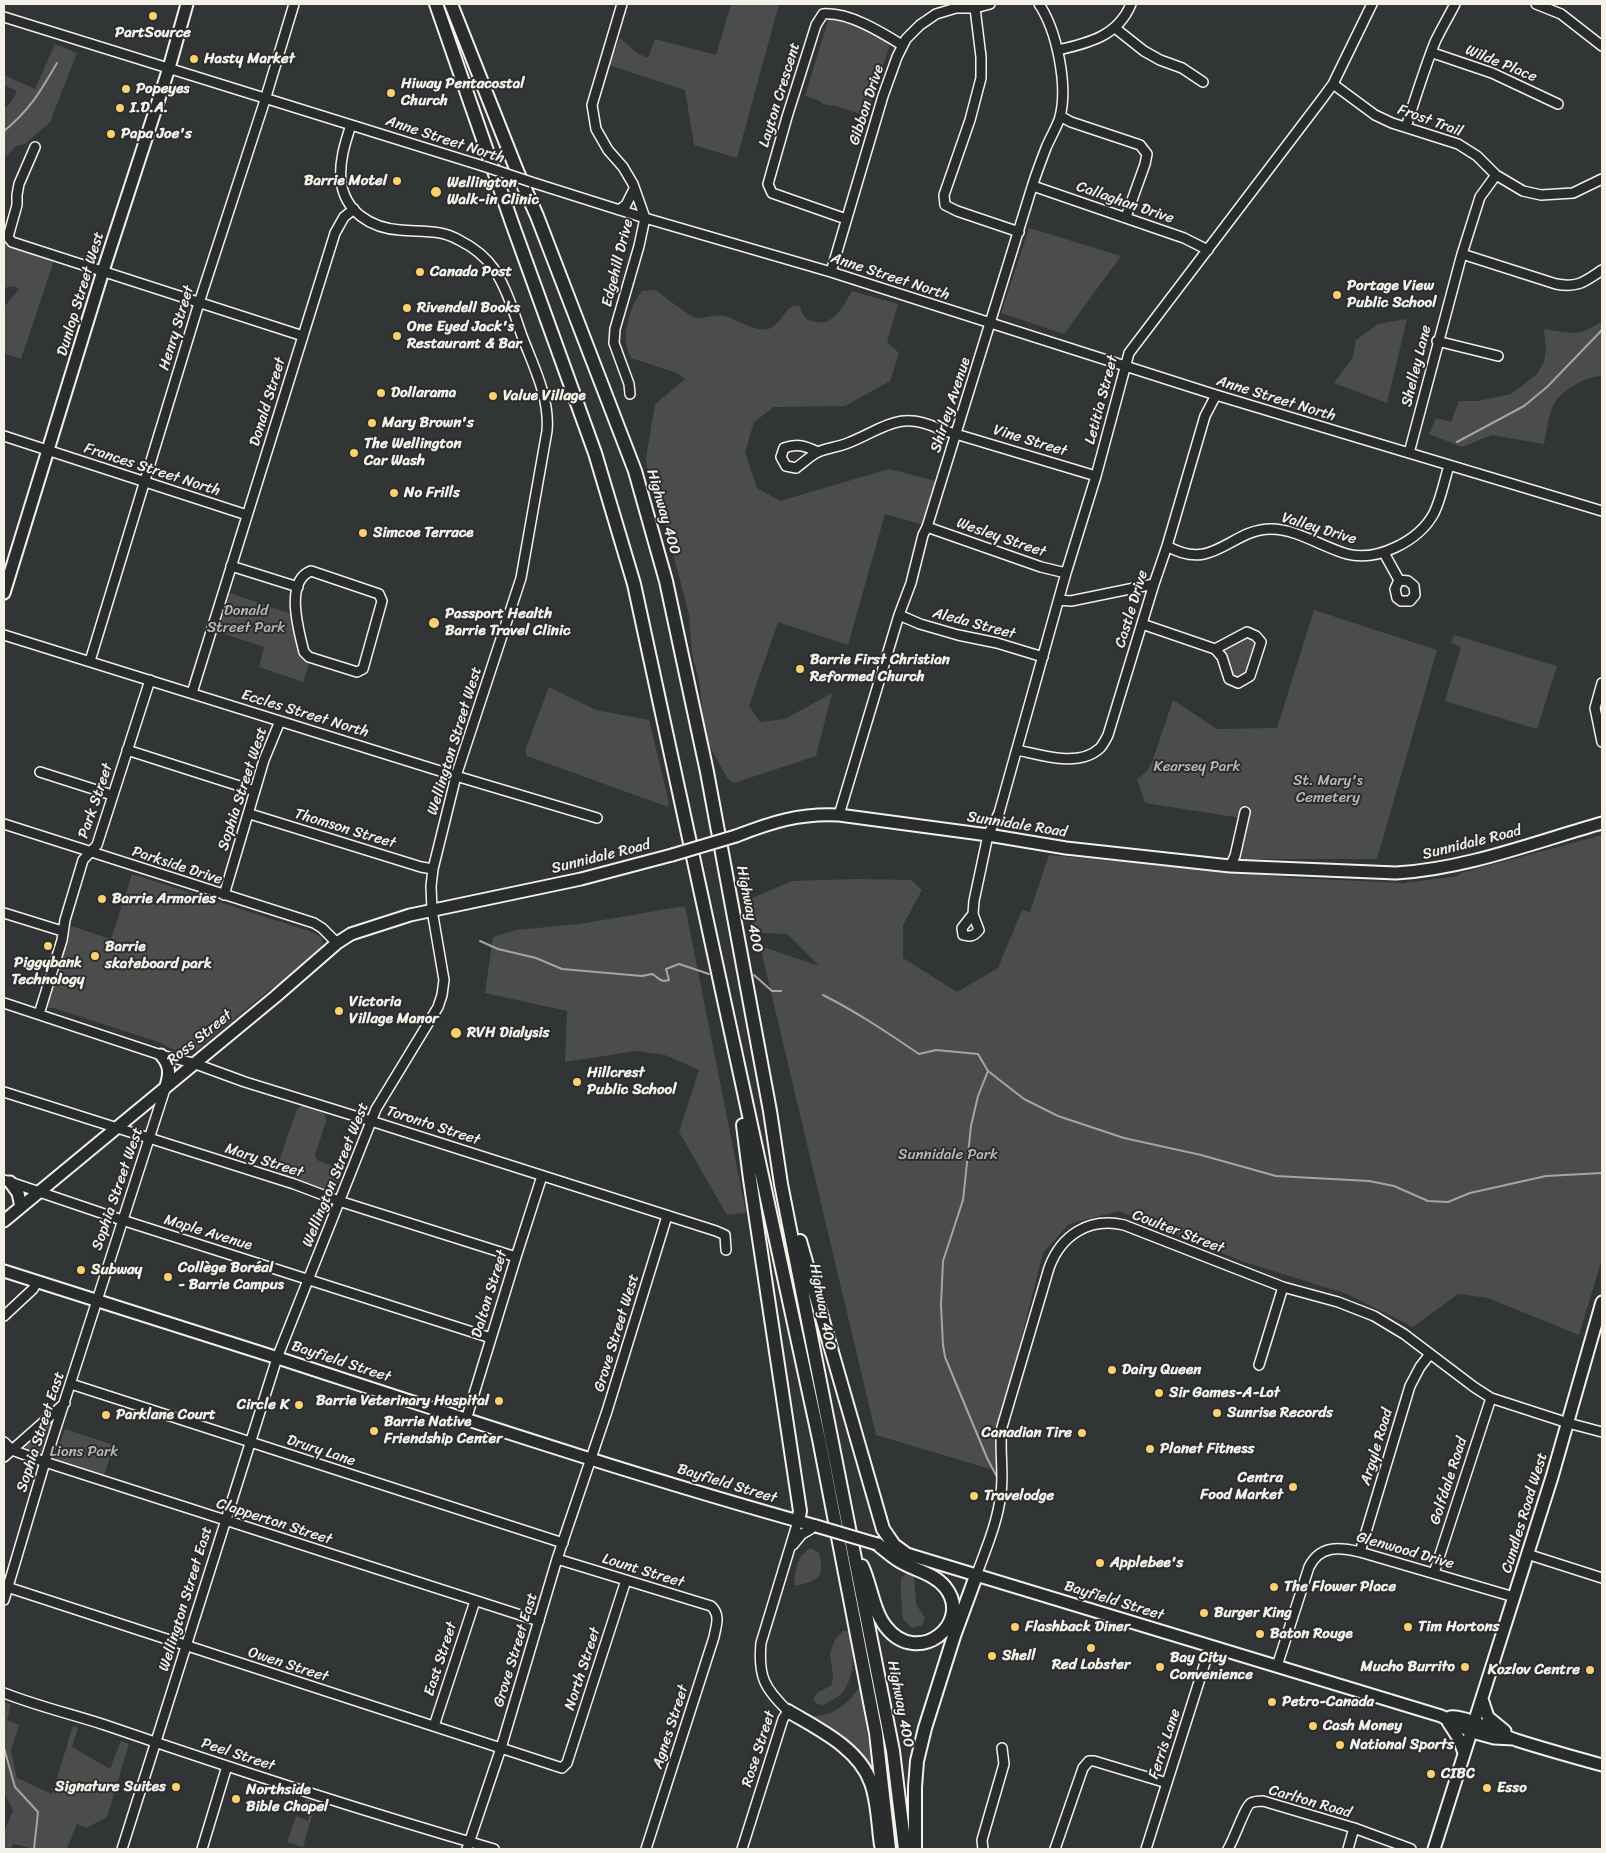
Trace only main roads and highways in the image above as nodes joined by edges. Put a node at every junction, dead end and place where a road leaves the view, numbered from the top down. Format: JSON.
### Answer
{"nodes":[{"id":1,"x":187,"y":4,"type":"edge"},
{"id":2,"x":435,"y":4,"type":"edge"},
{"id":3,"x":452,"y":4,"type":"edge"},
{"id":4,"x":4,"y":593,"type":"edge"},
{"id":5,"x":1602,"y":823,"type":"edge"},
{"id":6,"x":432,"y":910,"type":"joint"},
{"id":7,"x":729,"y":1022,"type":"junction"},
{"id":8,"x":161,"y":1055,"type":"road end"},
{"id":9,"x":166,"y":1086,"type":"junction"},
{"id":10,"x":7,"y":1181,"type":"edge"},
{"id":11,"x":781,"y":1184,"type":"junction"},
{"id":12,"x":21,"y":1207,"type":"junction"},
{"id":13,"x":4,"y":1221,"type":"edge"},
{"id":14,"x":4,"y":1270,"type":"edge"},
{"id":15,"x":1602,"y":1302,"type":"edge"},
{"id":16,"x":798,"y":1521,"type":"junction"},
{"id":17,"x":877,"y":1544,"type":"junction"},
{"id":18,"x":853,"y":1552,"type":"junction"},
{"id":19,"x":905,"y":1553,"type":"junction"},
{"id":20,"x":976,"y":1576,"type":"junction"},
{"id":21,"x":1482,"y":1699,"type":"junction"},
{"id":22,"x":788,"y":1711,"type":"road end"},
{"id":23,"x":1443,"y":1717,"type":"junction"},
{"id":24,"x":1473,"y":1728,"type":"junction"},
{"id":25,"x":1514,"y":1739,"type":"junction"},
{"id":26,"x":1464,"y":1753,"type":"junction"},
{"id":27,"x":1602,"y":1765,"type":"edge"},
{"id":28,"x":881,"y":1849,"type":"edge"},
{"id":29,"x":889,"y":1849,"type":"edge"},
{"id":30,"x":905,"y":1849,"type":"edge"},
{"id":31,"x":915,"y":1849,"type":"edge"},
{"id":32,"x":1434,"y":1849,"type":"edge"}],
"edges":[{"from":1,"to":4,"type":"main road","name":"Dunlop Street West"},
{"from":2,"to":7,"type":"highway","name":"Highway 400"},
{"from":3,"to":11,"type":"highway","name":"Highway 400"},
{"from":5,"to":6,"type":"main road","name":"Sunnidale Road","bridge":true},
{"from":6,"to":9,"type":"main road","name":"Ross Street"},
{"from":7,"to":16,"type":"highway"},
{"from":7,"to":29,"type":"highway","name":"Highway 400"},
{"from":8,"to":9,"type":"main road"},
{"from":9,"to":12,"type":"main road","name":"Ross Street"},
{"from":10,"to":12,"type":"main road"},
{"from":11,"to":18,"type":"highway","name":"Highway 400"},
{"from":11,"to":19,"type":"highway"},
{"from":12,"to":13,"type":"main road","name":"Ross Street"},
{"from":14,"to":16,"type":"main road","name":"Bayfield Street"},
{"from":15,"to":21,"type":"main road","name":"Cundles Road West"},
{"from":16,"to":17,"type":"main road","name":"Bayfield Street","bridge":true},
{"from":17,"to":18,"type":"highway"},
{"from":17,"to":19,"type":"main road","name":"Bayfield Street"},
{"from":18,"to":30,"type":"highway","name":"Highway 400"},
{"from":19,"to":20,"type":"main road","name":"Bayfield Street"},
{"from":20,"to":23,"type":"main road","name":"Bayfield Street"},
{"from":20,"to":31,"type":"highway"},
{"from":21,"to":24,"type":"main road","name":"Cundles Road West"},
{"from":21,"to":25,"type":"main road"},
{"from":22,"to":28,"type":"highway"},
{"from":23,"to":24,"type":"main road","name":"Bayfield Street"},
{"from":23,"to":26,"type":"main road"},
{"from":24,"to":25,"type":"main road","name":"Bayfield Street"},
{"from":24,"to":26,"type":"main road","name":"Cundles Road West"},
{"from":25,"to":27,"type":"main road","name":"Bayfield Street"},
{"from":26,"to":32,"type":"main road","name":"Cundles Road West"}]}
